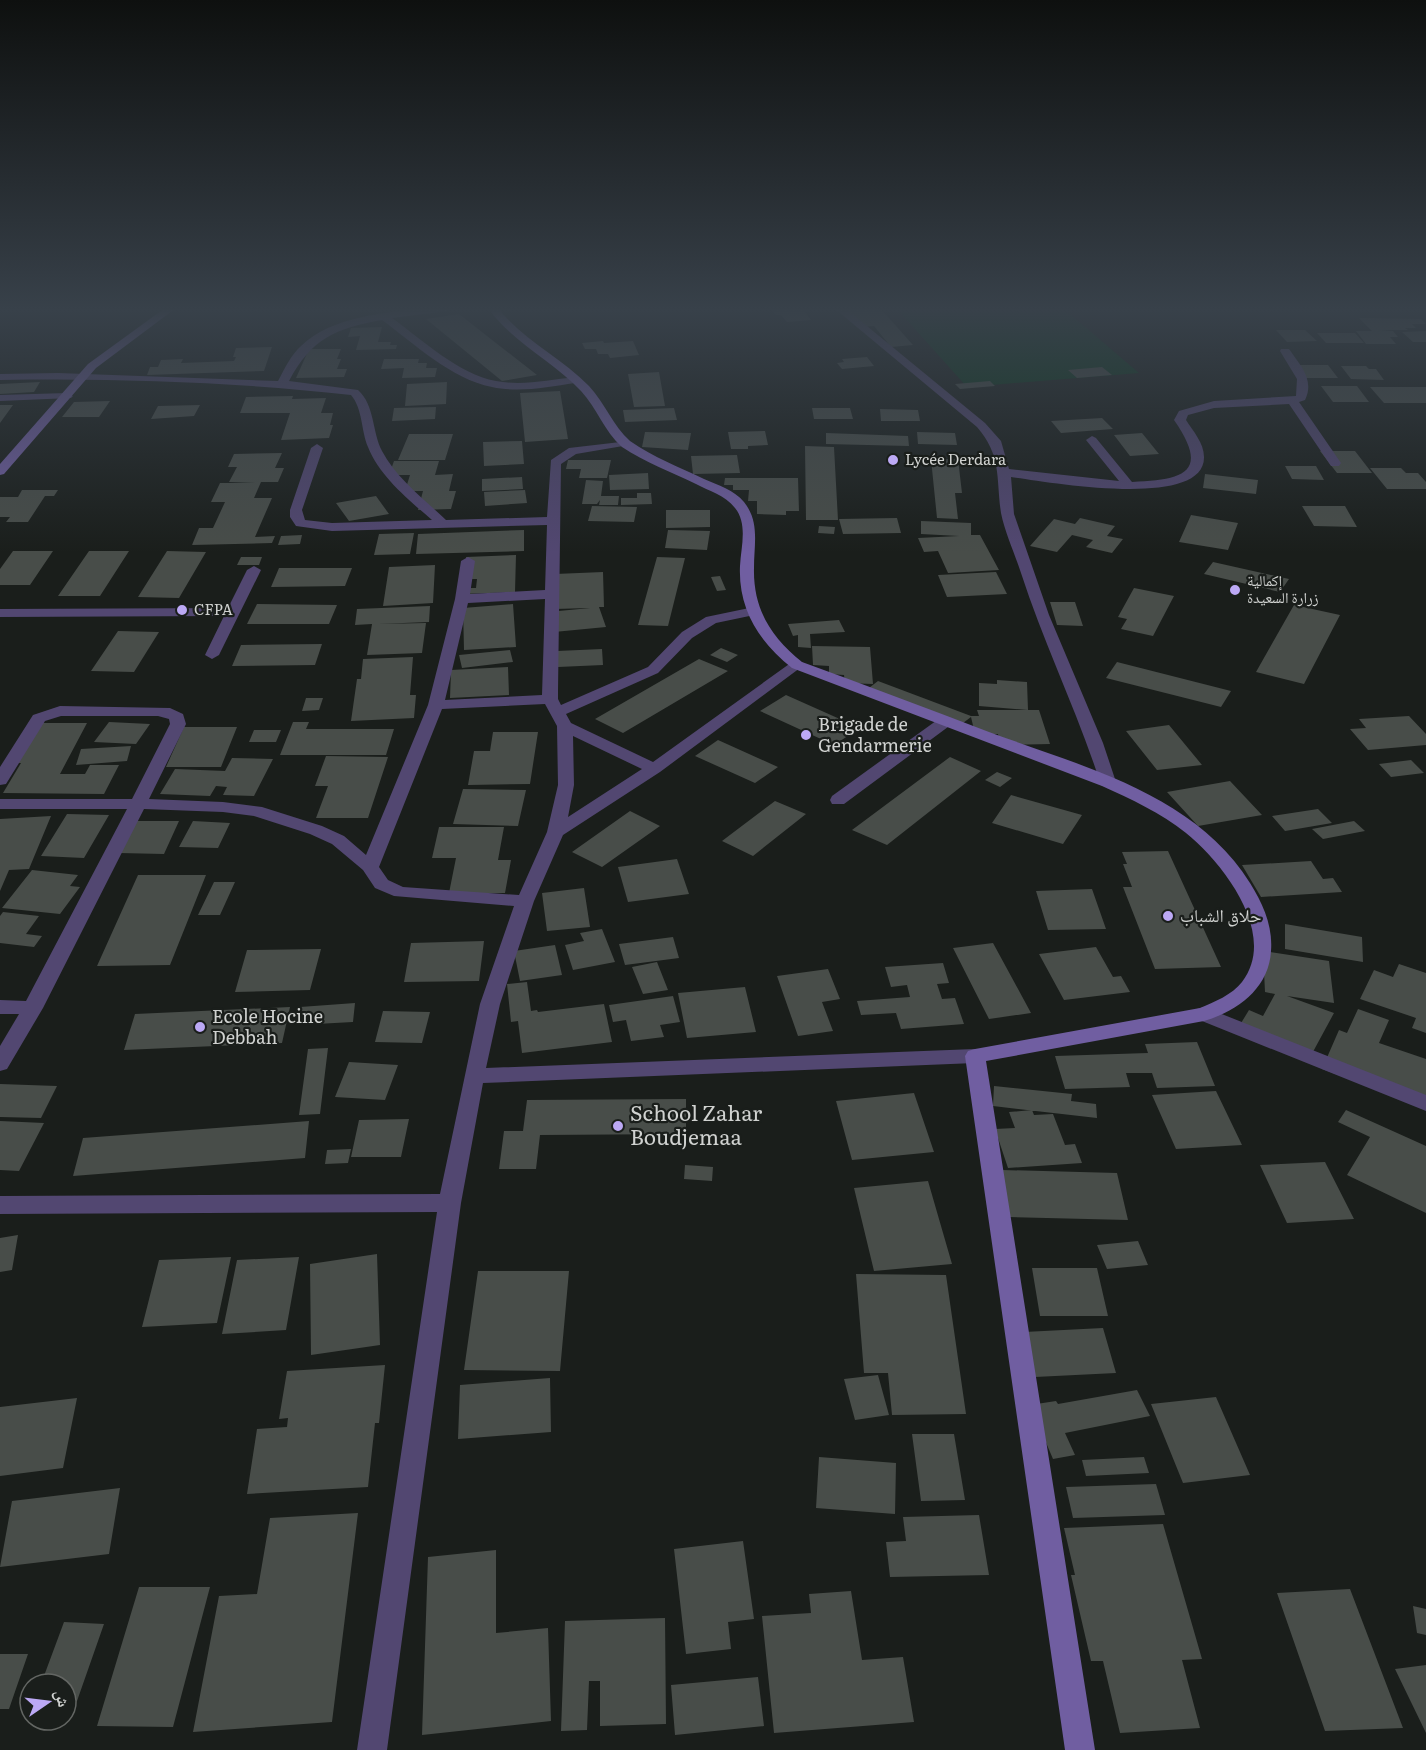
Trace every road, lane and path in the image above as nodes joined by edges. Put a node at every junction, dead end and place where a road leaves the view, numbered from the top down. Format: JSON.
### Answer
{"nodes":[{"id":1,"x":72,"y":390,"type":"edge"},
{"id":2,"x":342,"y":390,"type":"edge"},
{"id":3,"x":585,"y":390,"type":"edge"},
{"id":4,"x":938,"y":390,"type":"edge"},
{"id":5,"x":1304,"y":390,"type":"edge"},
{"id":6,"x":67,"y":396,"type":"junction"},
{"id":7,"x":0,"y":398,"type":"edge"},
{"id":8,"x":1292,"y":400,"type":"junction"},
{"id":9,"x":1092,"y":440,"type":"dead end"},
{"id":10,"x":625,"y":443,"type":"junction"},
{"id":11,"x":317,"y":448,"type":"dead end"},
{"id":12,"x":1335,"y":463,"type":"dead end"},
{"id":13,"x":0,"y":471,"type":"edge"},
{"id":14,"x":1004,"y":472,"type":"junction"},
{"id":15,"x":1130,"y":487,"type":"junction"},
{"id":16,"x":553,"y":521,"type":"junction"},
{"id":17,"x":443,"y":524,"type":"junction"},
{"id":18,"x":468,"y":561,"type":"dead end"},
{"id":19,"x":254,"y":570,"type":"dead end"},
{"id":20,"x":553,"y":594,"type":"junction"},
{"id":21,"x":462,"y":599,"type":"junction"},
{"id":22,"x":754,"y":610,"type":"junction"},
{"id":23,"x":232,"y":612,"type":"junction"},
{"id":24,"x":0,"y":613,"type":"edge"},
{"id":25,"x":212,"y":655,"type":"dead end"},
{"id":26,"x":797,"y":665,"type":"junction"},
{"id":27,"x":436,"y":705,"type":"junction"},
{"id":28,"x":558,"y":712,"type":"junction"},
{"id":29,"x":946,"y":721,"type":"junction"},
{"id":30,"x":654,"y":769,"type":"junction"},
{"id":31,"x":0,"y":780,"type":"edge"},
{"id":32,"x":1108,"y":782,"type":"junction"},
{"id":33,"x":838,"y":800,"type":"dead end"},
{"id":34,"x":0,"y":804,"type":"edge"},
{"id":35,"x":138,"y":804,"type":"junction"},
{"id":36,"x":556,"y":832,"type":"junction"},
{"id":37,"x":370,"y":867,"type":"junction"},
{"id":38,"x":525,"y":901,"type":"junction"},
{"id":39,"x":0,"y":1007,"type":"edge"},
{"id":40,"x":33,"y":1008,"type":"junction"},
{"id":41,"x":1204,"y":1014,"type":"junction"},
{"id":42,"x":975,"y":1056,"type":"junction"},
{"id":43,"x":0,"y":1064,"type":"edge"},
{"id":44,"x":474,"y":1076,"type":"junction"},
{"id":45,"x":1426,"y":1103,"type":"edge"},
{"id":46,"x":450,"y":1203,"type":"junction"},
{"id":47,"x":0,"y":1205,"type":"edge"},
{"id":48,"x":372,"y":1750,"type":"edge"},
{"id":49,"x":1080,"y":1750,"type":"edge"}],
"edges":[{"from":1,"to":6,"type":"main road"},
{"from":2,"to":17,"type":"street"},
{"from":3,"to":10,"type":"main road"},
{"from":4,"to":14,"type":"street"},
{"from":5,"to":8,"type":"street"},
{"from":6,"to":7,"type":"street"},
{"from":6,"to":13,"type":"main road"},
{"from":8,"to":12,"type":"street"},
{"from":8,"to":15,"type":"street"},
{"from":9,"to":15,"type":"street"},
{"from":10,"to":16,"type":"street"},
{"from":10,"to":22,"type":"main road"},
{"from":11,"to":17,"type":"street"},
{"from":14,"to":15,"type":"street"},
{"from":14,"to":32,"type":"street"},
{"from":16,"to":17,"type":"street"},
{"from":16,"to":20,"type":"street"},
{"from":18,"to":21,"type":"street"},
{"from":19,"to":23,"type":"street"},
{"from":20,"to":21,"type":"street"},
{"from":20,"to":28,"type":"street"},
{"from":21,"to":27,"type":"street"},
{"from":22,"to":26,"type":"main road"},
{"from":22,"to":28,"type":"street"},
{"from":23,"to":24,"type":"street"},
{"from":23,"to":25,"type":"street"},
{"from":26,"to":29,"type":"main road"},
{"from":26,"to":30,"type":"street"},
{"from":27,"to":28,"type":"street"},
{"from":27,"to":37,"type":"street"},
{"from":28,"to":30,"type":"street"},
{"from":28,"to":36,"type":"street"},
{"from":29,"to":32,"type":"main road"},
{"from":29,"to":33,"type":"street"},
{"from":30,"to":36,"type":"street"},
{"from":31,"to":35,"type":"street"},
{"from":32,"to":41,"type":"main road"},
{"from":34,"to":35,"type":"street"},
{"from":35,"to":37,"type":"street"},
{"from":35,"to":40,"type":"street"},
{"from":36,"to":38,"type":"street"},
{"from":37,"to":38,"type":"street"},
{"from":38,"to":44,"type":"street"},
{"from":39,"to":40,"type":"street"},
{"from":40,"to":43,"type":"street"},
{"from":41,"to":42,"type":"main road"},
{"from":41,"to":45,"type":"street"},
{"from":42,"to":44,"type":"street"},
{"from":42,"to":49,"type":"main road"},
{"from":44,"to":46,"type":"street"},
{"from":46,"to":47,"type":"street"},
{"from":46,"to":48,"type":"street"}]}
